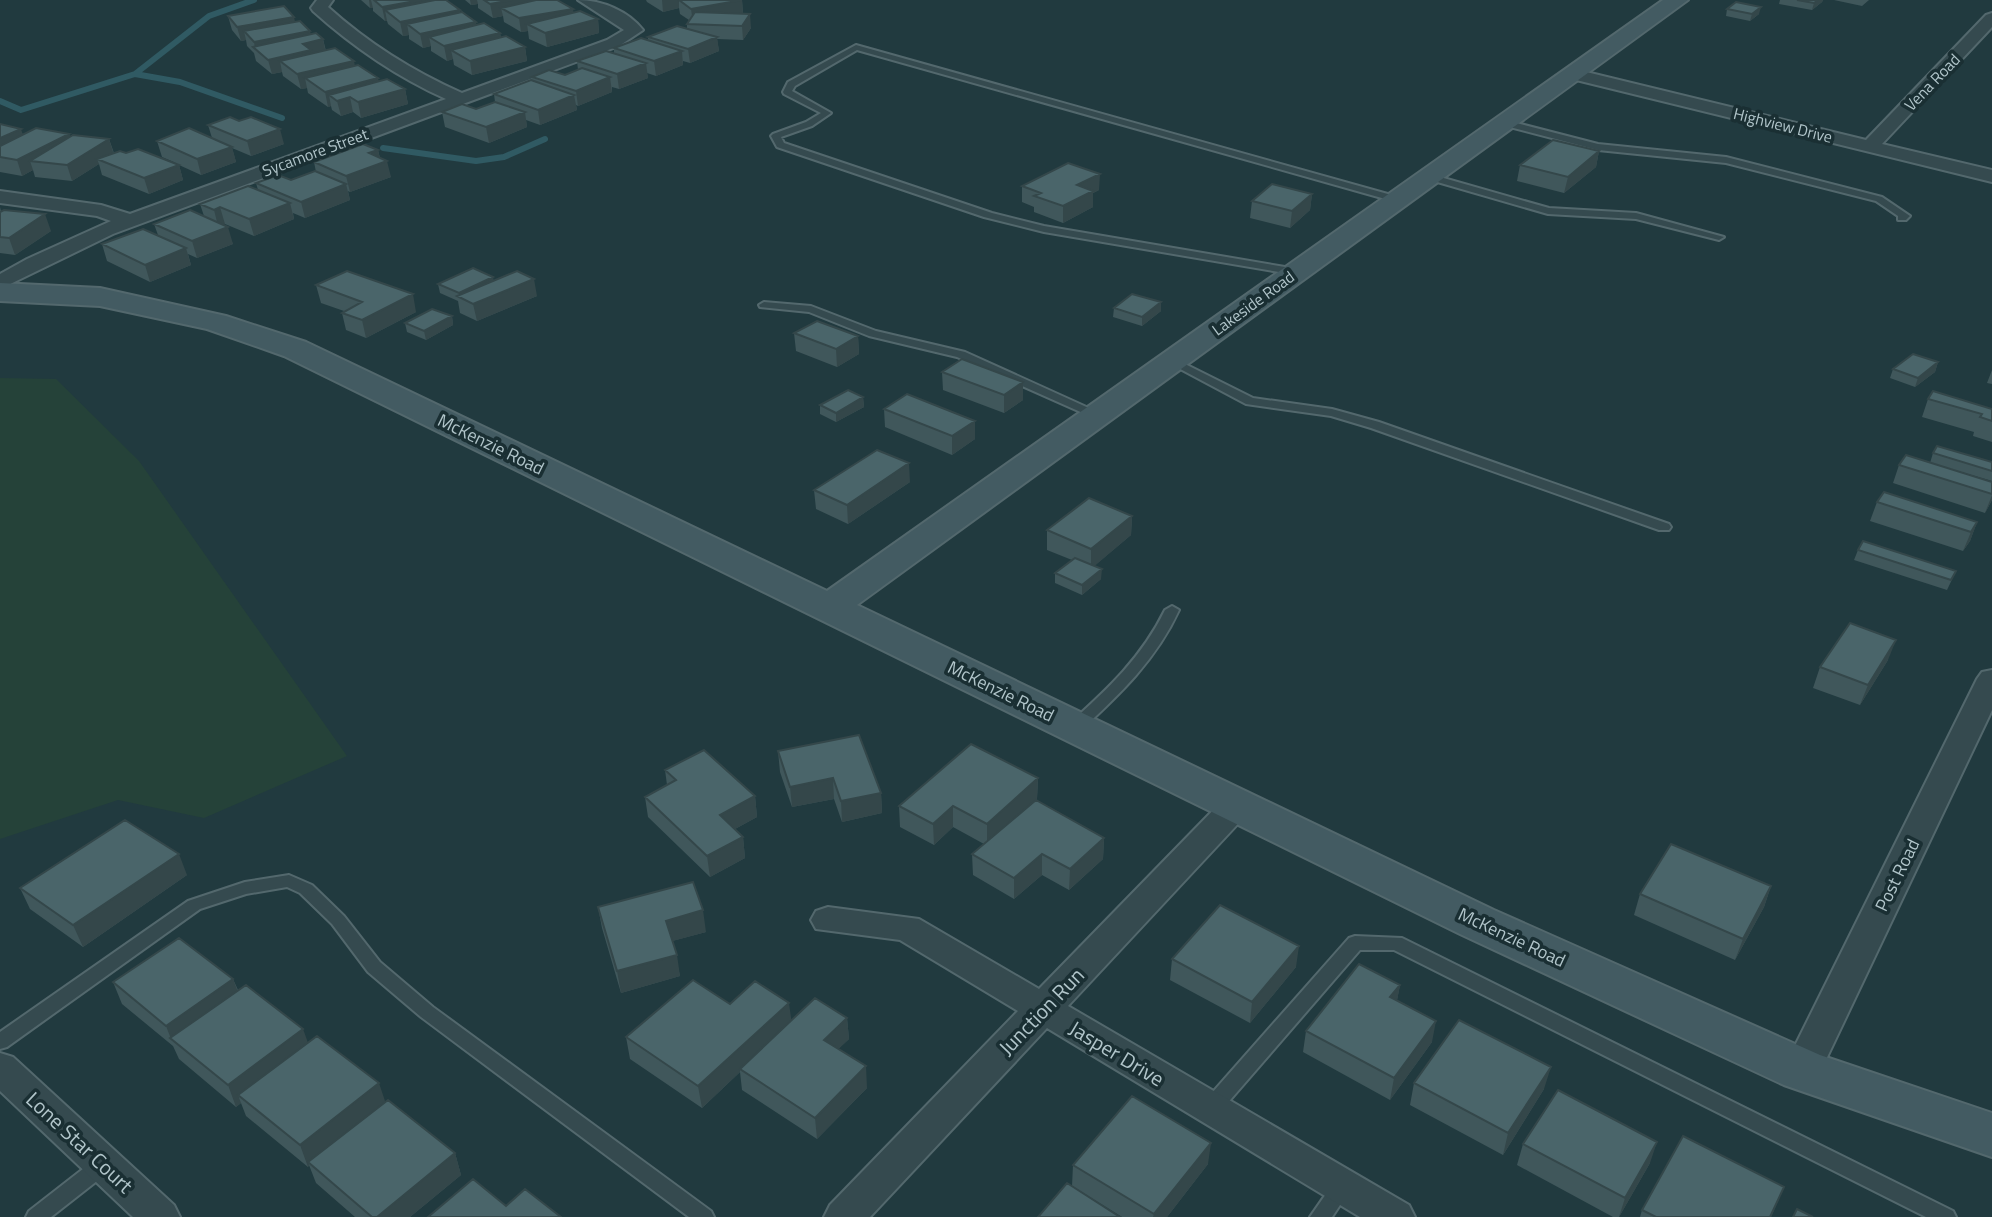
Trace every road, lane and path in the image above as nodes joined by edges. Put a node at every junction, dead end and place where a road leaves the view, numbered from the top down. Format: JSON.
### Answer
{"nodes":[{"id":1,"x":586,"y":0,"type":"edge"},
{"id":2,"x":1677,"y":0,"type":"edge"},
{"id":3,"x":323,"y":1,"type":"edge"},
{"id":4,"x":1992,"y":18,"type":"edge"},
{"id":5,"x":1574,"y":74,"type":"junction"},
{"id":6,"x":461,"y":99,"type":"junction"},
{"id":7,"x":1505,"y":123,"type":"junction"},
{"id":8,"x":1870,"y":146,"type":"junction"},
{"id":9,"x":1992,"y":176,"type":"edge"},
{"id":10,"x":1430,"y":177,"type":"junction"},
{"id":11,"x":0,"y":197,"type":"edge"},
{"id":12,"x":1399,"y":200,"type":"junction"},
{"id":13,"x":1902,"y":218,"type":"dead end"},
{"id":14,"x":130,"y":221,"type":"junction"},
{"id":15,"x":1719,"y":237,"type":"dead end"},
{"id":16,"x":1297,"y":272,"type":"junction"},
{"id":17,"x":0,"y":283,"type":"edge"},
{"id":18,"x":0,"y":292,"type":"edge"},
{"id":19,"x":764,"y":305,"type":"dead end"},
{"id":20,"x":1172,"y":362,"type":"junction"},
{"id":21,"x":1098,"y":415,"type":"junction"},
{"id":22,"x":1664,"y":527,"type":"dead end"},
{"id":23,"x":830,"y":607,"type":"junction"},
{"id":24,"x":1172,"y":610,"type":"dead end"},
{"id":25,"x":1992,"y":679,"type":"edge"},
{"id":26,"x":1075,"y":727,"type":"junction"},
{"id":27,"x":1237,"y":805,"type":"junction"},
{"id":28,"x":828,"y":920,"type":"dead end"},
{"id":29,"x":1043,"y":1009,"type":"junction"},
{"id":30,"x":0,"y":1042,"type":"edge"},
{"id":31,"x":0,"y":1068,"type":"edge"},
{"id":32,"x":1802,"y":1070,"type":"junction"},
{"id":33,"x":1211,"y":1108,"type":"junction"},
{"id":34,"x":1992,"y":1135,"type":"edge"},
{"id":35,"x":104,"y":1164,"type":"junction"},
{"id":36,"x":1342,"y":1186,"type":"junction"},
{"id":37,"x":36,"y":1217,"type":"edge"},
{"id":38,"x":160,"y":1217,"type":"edge"},
{"id":39,"x":704,"y":1217,"type":"edge"},
{"id":40,"x":844,"y":1217,"type":"edge"},
{"id":41,"x":1320,"y":1217,"type":"edge"},
{"id":42,"x":1395,"y":1217,"type":"edge"},
{"id":43,"x":1946,"y":1217,"type":"edge"}],
"edges":[{"from":1,"to":6,"type":"street","name":"Sycamore Street"},
{"from":2,"to":5,"type":"street","name":"Lakeside Road"},
{"from":3,"to":6,"type":"street"},
{"from":4,"to":8,"type":"street","name":"Vena Road"},
{"from":5,"to":7,"type":"street","name":"Lakeside Road"},
{"from":5,"to":8,"type":"street","name":"Highview Drive"},
{"from":6,"to":14,"type":"street","name":"Sycamore Street"},
{"from":7,"to":10,"type":"street","name":"Lakeside Road"},
{"from":7,"to":13,"type":"lane"},
{"from":8,"to":9,"type":"street","name":"Highview Drive"},
{"from":10,"to":12,"type":"street","name":"Lakeside Road"},
{"from":10,"to":15,"type":"lane"},
{"from":11,"to":14,"type":"street"},
{"from":12,"to":16,"type":"street","name":"Lakeside Road"},
{"from":12,"to":16,"type":"lane"},
{"from":14,"to":17,"type":"street","name":"Sycamore Street"},
{"from":16,"to":20,"type":"street","name":"Lakeside Road"},
{"from":18,"to":23,"type":"street","name":"McKenzie Road"},
{"from":19,"to":21,"type":"lane"},
{"from":20,"to":21,"type":"street","name":"Lakeside Road"},
{"from":20,"to":22,"type":"lane"},
{"from":21,"to":23,"type":"street","name":"Lakeside Road"},
{"from":23,"to":26,"type":"street","name":"McKenzie Road"},
{"from":24,"to":26,"type":"lane"},
{"from":25,"to":32,"type":"street","name":"Post Road"},
{"from":26,"to":27,"type":"street","name":"McKenzie Road"},
{"from":27,"to":29,"type":"street","name":"Junction Run"},
{"from":27,"to":32,"type":"street","name":"McKenzie Road"},
{"from":28,"to":29,"type":"street","name":"Jasper Drive"},
{"from":29,"to":33,"type":"street","name":"Jasper Drive"},
{"from":29,"to":40,"type":"street","name":"Junction Run"},
{"from":30,"to":39,"type":"lane"},
{"from":31,"to":35,"type":"street","name":"Lone Star Court"},
{"from":32,"to":34,"type":"street","name":"McKenzie Road"},
{"from":33,"to":36,"type":"street","name":"Jasper Drive"},
{"from":33,"to":43,"type":"lane"},
{"from":35,"to":37,"type":"lane"},
{"from":35,"to":38,"type":"street","name":"Lone Star Court"},
{"from":36,"to":41,"type":"lane"},
{"from":36,"to":42,"type":"street","name":"Jasper Drive"}]}
